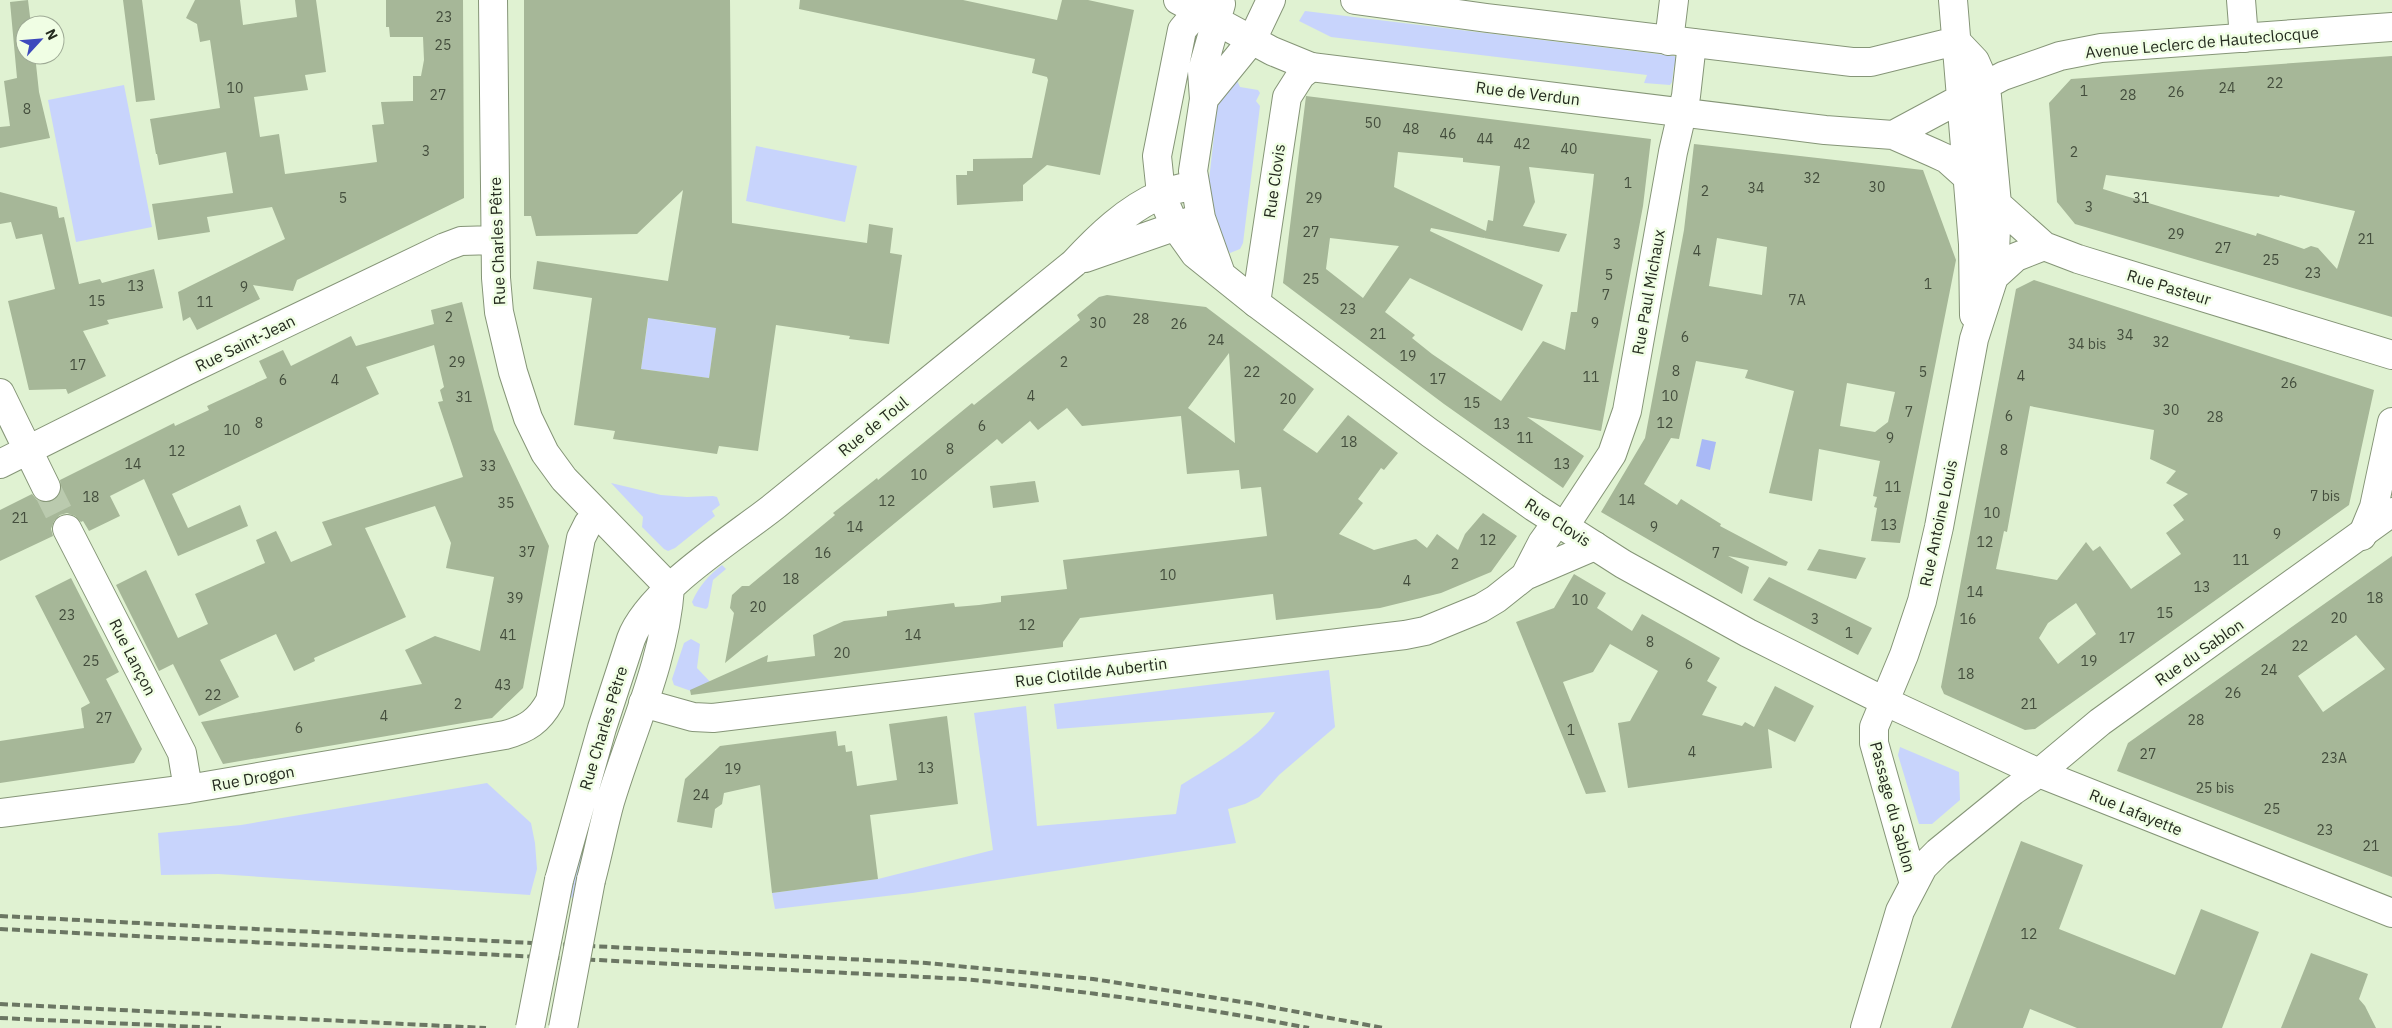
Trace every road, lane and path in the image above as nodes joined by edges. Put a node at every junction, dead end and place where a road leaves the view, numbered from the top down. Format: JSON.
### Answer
{"nodes":[{"id":1,"x":493,"y":0,"type":"edge"},
{"id":2,"x":1271,"y":0,"type":"edge"},
{"id":3,"x":1356,"y":0,"type":"edge"},
{"id":4,"x":1674,"y":0,"type":"edge"},
{"id":5,"x":1953,"y":0,"type":"edge"},
{"id":6,"x":2241,"y":0,"type":"edge"},
{"id":7,"x":1204,"y":6,"type":"edge"},
{"id":8,"x":2392,"y":26,"type":"edge"},
{"id":9,"x":2244,"y":38,"type":"junction"},
{"id":10,"x":1252,"y":40,"type":"junction"},
{"id":11,"x":1956,"y":40,"type":"junction"},
{"id":12,"x":1681,"y":42,"type":"junction"},
{"id":13,"x":1311,"y":67,"type":"junction"},
{"id":14,"x":1986,"y":86,"type":"junction"},
{"id":15,"x":1204,"y":99,"type":"junction"},
{"id":16,"x":1961,"y":99,"type":"junction"},
{"id":17,"x":1683,"y":112,"type":"junction"},
{"id":18,"x":1893,"y":135,"type":"junction"},
{"id":19,"x":1968,"y":178,"type":"junction"},
{"id":20,"x":1194,"y":186,"type":"junction"},
{"id":21,"x":1161,"y":194,"type":"junction"},
{"id":22,"x":1997,"y":204,"type":"junction"},
{"id":23,"x":1201,"y":218,"type":"junction"},
{"id":24,"x":1175,"y":226,"type":"junction"},
{"id":25,"x":495,"y":240,"type":"junction"},
{"id":26,"x":2044,"y":246,"type":"junction"},
{"id":27,"x":1074,"y":263,"type":"junction"},
{"id":28,"x":1221,"y":274,"type":"junction"},
{"id":29,"x":1994,"y":277,"type":"junction"},
{"id":30,"x":1256,"y":303,"type":"junction"},
{"id":31,"x":1974,"y":339,"type":"junction"},
{"id":32,"x":2392,"y":355,"type":"edge"},
{"id":33,"x":0,"y":393,"type":"edge"},
{"id":34,"x":2392,"y":422,"type":"edge"},
{"id":35,"x":28,"y":450,"type":"junction"},
{"id":36,"x":0,"y":464,"type":"edge"},
{"id":37,"x":46,"y":487,"type":"tunnel mouth"},
{"id":38,"x":2392,"y":512,"type":"edge"},
{"id":39,"x":598,"y":515,"type":"junction"},
{"id":40,"x":1560,"y":524,"type":"junction"},
{"id":41,"x":67,"y":529,"type":"tunnel mouth"},
{"id":42,"x":2362,"y":536,"type":"junction"},
{"id":43,"x":1596,"y":546,"type":"junction"},
{"id":44,"x":1525,"y":576,"type":"junction"},
{"id":45,"x":670,"y":588,"type":"junction"},
{"id":46,"x":613,"y":695,"type":"junction"},
{"id":47,"x":1884,"y":701,"type":"junction"},
{"id":48,"x":643,"y":703,"type":"junction"},
{"id":49,"x":2039,"y":773,"type":"junction"},
{"id":50,"x":188,"y":789,"type":"junction"},
{"id":51,"x":0,"y":813,"type":"edge"},
{"id":52,"x":1914,"y":884,"type":"junction"},
{"id":53,"x":2392,"y":913,"type":"edge"},
{"id":54,"x":530,"y":1028,"type":"edge"},
{"id":55,"x":563,"y":1028,"type":"edge"},
{"id":56,"x":1865,"y":1028,"type":"edge"}],
"edges":[{"from":1,"to":25,"type":"main road","name":"Rue Charles Pêtre"},
{"from":2,"to":10,"type":"main road"},
{"from":3,"to":12,"type":"main road"},
{"from":4,"to":12,"type":"main road","name":"Rue Paul Michaux"},
{"from":5,"to":11,"type":"main road","name":"Rue Antoine Louis"},
{"from":6,"to":9,"type":"main road"},
{"from":7,"to":10,"type":"main road","name":"Rue de Verdun"},
{"from":7,"to":15,"type":"main road"},
{"from":7,"to":21,"type":"main road","name":"Rue Clovis"},
{"from":8,"to":9,"type":"main road","name":"Avenue Leclerc de Hauteclocque"},
{"from":9,"to":14,"type":"main road","name":"Avenue Leclerc de Hauteclocque"},
{"from":10,"to":13,"type":"main road","name":"Rue de Verdun"},
{"from":10,"to":15,"type":"main road"},
{"from":11,"to":12,"type":"main road"},
{"from":11,"to":14,"type":"main road"},
{"from":11,"to":16,"type":"main road","name":"Rue Antoine Louis"},
{"from":12,"to":17,"type":"main road","name":"Rue Paul Michaux"},
{"from":13,"to":17,"type":"main road","name":"Rue de Verdun"},
{"from":13,"to":30,"type":"main road","name":"Rue Clovis"},
{"from":14,"to":16,"type":"main road","name":"Avenue Leclerc de Hauteclocque"},
{"from":14,"to":22,"type":"main road"},
{"from":15,"to":20,"type":"main road"},
{"from":16,"to":18,"type":"main road"},
{"from":16,"to":19,"type":"main road","name":"Rue Antoine Louis"},
{"from":17,"to":18,"type":"main road","name":"Rue de Verdun"},
{"from":17,"to":40,"type":"main road","name":"Rue Paul Michaux"},
{"from":18,"to":19,"type":"main road","name":"Rue de Verdun"},
{"from":19,"to":22,"type":"main road","name":"Rue Pasteur"},
{"from":19,"to":31,"type":"main road","name":"Rue Antoine Louis"},
{"from":20,"to":21,"type":"main road","name":"Rue de Toul"},
{"from":20,"to":23,"type":"main road"},
{"from":21,"to":24,"type":"main road","name":"Rue Clovis"},
{"from":21,"to":27,"type":"main road","name":"Rue de Toul"},
{"from":22,"to":26,"type":"main road","name":"Rue Pasteur"},
{"from":22,"to":29,"type":"main road"},
{"from":23,"to":24,"type":"main road","name":"Rue de Toul"},
{"from":23,"to":28,"type":"main road"},
{"from":24,"to":27,"type":"main road","name":"Rue de Toul"},
{"from":24,"to":28,"type":"main road","name":"Rue Clovis"},
{"from":25,"to":35,"type":"main road","name":"Rue Saint-Jean"},
{"from":25,"to":39,"type":"main road","name":"Rue Charles Pêtre"},
{"from":26,"to":29,"type":"main road","name":"Rue Antoine Louis"},
{"from":26,"to":32,"type":"main road","name":"Rue Pasteur"},
{"from":27,"to":45,"type":"main road","name":"Rue de Toul"},
{"from":28,"to":30,"type":"main road","name":"Rue Clovis"},
{"from":29,"to":31,"type":"main road","name":"Rue Antoine Louis"},
{"from":30,"to":40,"type":"main road","name":"Rue Clovis"},
{"from":31,"to":47,"type":"main road","name":"Rue Antoine Louis"},
{"from":33,"to":35,"type":"main road"},
{"from":34,"to":42,"type":"main road"},
{"from":35,"to":36,"type":"main road","name":"Rue Saint-Jean"},
{"from":35,"to":37,"type":"main road"},
{"from":38,"to":42,"type":"main road","name":"Rue du Sablon"},
{"from":39,"to":45,"type":"main road","name":"Rue Charles Pêtre"},
{"from":39,"to":50,"type":"main road","name":"Rue Drogon"},
{"from":40,"to":43,"type":"main road","name":"Rue Clovis"},
{"from":40,"to":44,"type":"main road","name":"Rue Clotilde Aubertin"},
{"from":41,"to":50,"type":"main road","name":"Rue Lançon"},
{"from":42,"to":49,"type":"main road","name":"Rue du Sablon"},
{"from":43,"to":44,"type":"main road","name":"Rue Clotilde Aubertin"},
{"from":43,"to":47,"type":"main road","name":"Rue Clovis"},
{"from":44,"to":48,"type":"main road","name":"Rue Clotilde Aubertin"},
{"from":45,"to":46,"type":"main road","name":"Rue Charles Pêtre"},
{"from":45,"to":48,"type":"main road","name":"Rue Charles Pêtre"},
{"from":46,"to":48,"type":"main road","name":"Rue Clotilde Aubertin"},
{"from":46,"to":54,"type":"main road","name":"Rue Charles Pêtre","bridge":true},
{"from":47,"to":49,"type":"main road","name":"Rue Lafayette"},
{"from":47,"to":52,"type":"main road","name":"Passage du Sablon"},
{"from":48,"to":55,"type":"main road","name":"Rue Charles Pêtre","bridge":true},
{"from":49,"to":52,"type":"main road","name":"Passage du Sablon"},
{"from":49,"to":53,"type":"main road","name":"Rue Lafayette"},
{"from":50,"to":51,"type":"main road","name":"Rue Drogon"},
{"from":52,"to":56,"type":"main road","name":"Passage du Sablon"}]}
